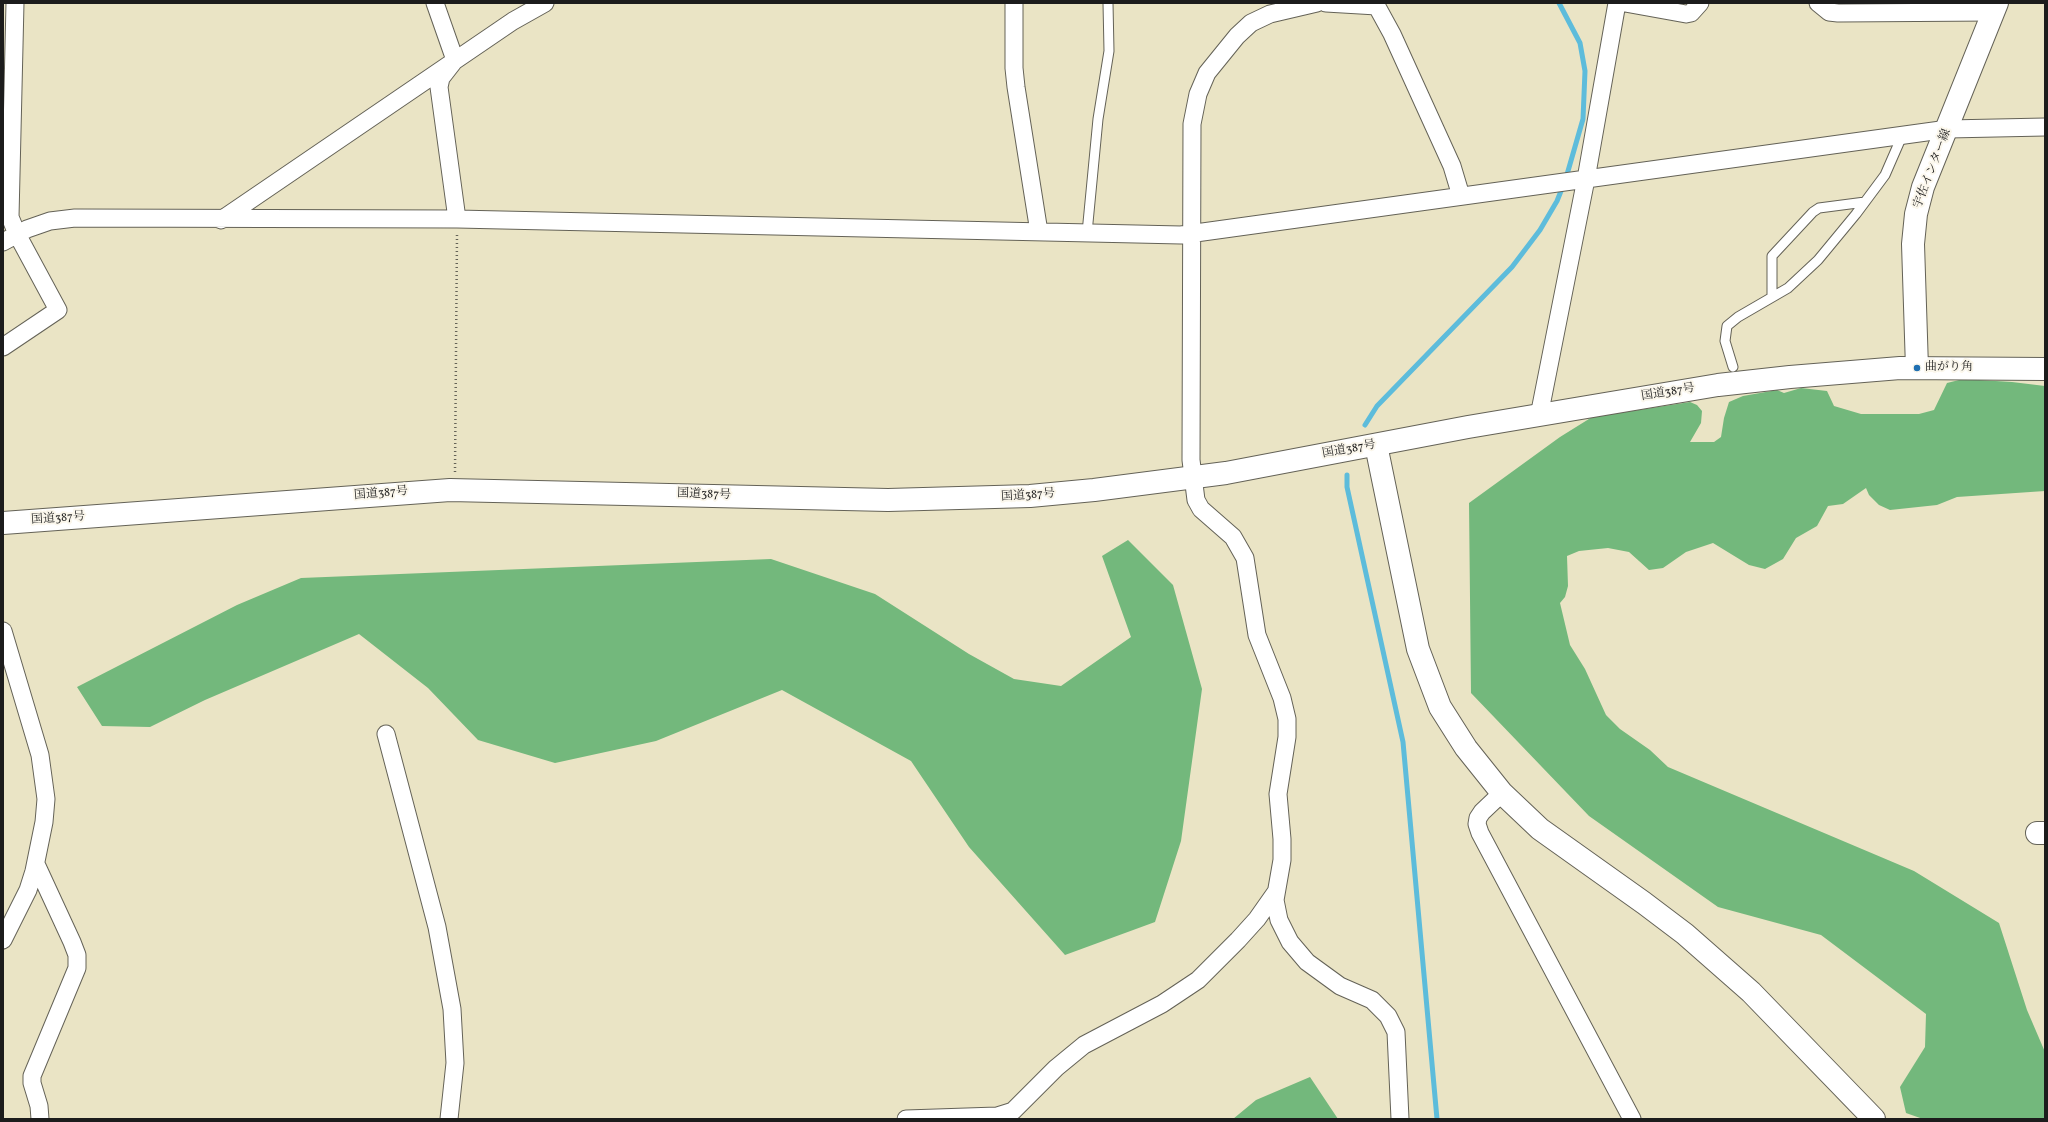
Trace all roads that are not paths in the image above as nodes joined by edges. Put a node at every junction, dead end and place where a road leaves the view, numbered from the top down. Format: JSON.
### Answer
{"nodes":[{"id":1,"x":15,"y":3,"type":"edge"},
{"id":2,"x":435,"y":3,"type":"edge"},
{"id":3,"x":546,"y":3,"type":"edge"},
{"id":4,"x":1014,"y":3,"type":"edge"},
{"id":5,"x":1108,"y":3,"type":"edge"},
{"id":6,"x":1317,"y":3,"type":"edge"},
{"id":7,"x":1326,"y":3,"type":"edge"},
{"id":8,"x":1617,"y":3,"type":"edge"},
{"id":9,"x":1625,"y":3,"type":"edge"},
{"id":10,"x":1700,"y":3,"type":"edge"},
{"id":11,"x":1818,"y":3,"type":"edge"},
{"id":12,"x":1376,"y":4,"type":"edge"},
{"id":13,"x":1996,"y":7,"type":"edge"},
{"id":14,"x":455,"y":60,"type":"junction"},
{"id":15,"x":2045,"y":127,"type":"edge"},
{"id":16,"x":1948,"y":129,"type":"junction"},
{"id":17,"x":1902,"y":136,"type":"junction"},
{"id":18,"x":1586,"y":179,"type":"junction"},
{"id":19,"x":1461,"y":196,"type":"junction"},
{"id":20,"x":1865,"y":202,"type":"junction"},
{"id":21,"x":457,"y":219,"type":"junction"},
{"id":22,"x":221,"y":220,"type":"junction"},
{"id":23,"x":1039,"y":232,"type":"junction"},
{"id":24,"x":1087,"y":233,"type":"junction"},
{"id":25,"x":1192,"y":234,"type":"junction"},
{"id":26,"x":10,"y":238,"type":"edge"},
{"id":27,"x":1772,"y":297,"type":"junction"},
{"id":28,"x":3,"y":347,"type":"edge"},
{"id":29,"x":1733,"y":366,"type":"dead end"},
{"id":30,"x":1917,"y":368,"type":"junction"},
{"id":31,"x":2045,"y":369,"type":"edge"},
{"id":32,"x":1539,"y":416,"type":"junction"},
{"id":33,"x":1376,"y":445,"type":"junction"},
{"id":34,"x":1193,"y":478,"type":"junction"},
{"id":35,"x":3,"y":523,"type":"edge"},
{"id":36,"x":3,"y":631,"type":"edge"},
{"id":37,"x":386,"y":734,"type":"dead end"},
{"id":38,"x":1502,"y":793,"type":"junction"},
{"id":39,"x":36,"y":864,"type":"junction"},
{"id":40,"x":1276,"y":892,"type":"junction"},
{"id":41,"x":3,"y":940,"type":"edge"},
{"id":42,"x":40,"y":1119,"type":"edge"},
{"id":43,"x":449,"y":1119,"type":"edge"},
{"id":44,"x":906,"y":1119,"type":"edge"},
{"id":45,"x":1400,"y":1119,"type":"edge"},
{"id":46,"x":1632,"y":1119,"type":"edge"},
{"id":47,"x":1874,"y":1119,"type":"edge"}],
"edges":[{"from":1,"to":26,"type":"street"},
{"from":2,"to":14,"type":"street"},
{"from":3,"to":14,"type":"street"},
{"from":4,"to":23,"type":"street"},
{"from":5,"to":24,"type":"lane"},
{"from":6,"to":25,"type":"street"},
{"from":7,"to":12,"type":"street"},
{"from":8,"to":18,"type":"street"},
{"from":9,"to":10,"type":"street"},
{"from":11,"to":13,"type":"street"},
{"from":12,"to":19,"type":"street"},
{"from":13,"to":16,"type":"main road","name":"宇佐インター線"},
{"from":14,"to":21,"type":"street"},
{"from":14,"to":22,"type":"street"},
{"from":15,"to":16,"type":"street"},
{"from":16,"to":17,"type":"street"},
{"from":16,"to":30,"type":"main road","name":"宇佐インター線"},
{"from":17,"to":18,"type":"street"},
{"from":17,"to":20,"type":"lane"},
{"from":18,"to":19,"type":"street"},
{"from":18,"to":32,"type":"street"},
{"from":19,"to":25,"type":"street"},
{"from":20,"to":27,"type":"lane"},
{"from":20,"to":27,"type":"lane"},
{"from":21,"to":22,"type":"street"},
{"from":21,"to":23,"type":"street"},
{"from":22,"to":26,"type":"street"},
{"from":23,"to":24,"type":"street"},
{"from":24,"to":25,"type":"street"},
{"from":25,"to":34,"type":"street"},
{"from":26,"to":28,"type":"street"},
{"from":27,"to":29,"type":"lane"},
{"from":30,"to":31,"type":"main road","name":"国道387号"},
{"from":30,"to":32,"type":"main road","name":"国道387号"},
{"from":32,"to":33,"type":"main road","name":"国道387号"},
{"from":33,"to":34,"type":"main road","name":"国道387号"},
{"from":33,"to":38,"type":"main road"},
{"from":34,"to":35,"type":"main road","name":"国道387号"},
{"from":34,"to":40,"type":"street"},
{"from":36,"to":39,"type":"street"},
{"from":37,"to":43,"type":"street"},
{"from":38,"to":46,"type":"street"},
{"from":38,"to":47,"type":"main road"},
{"from":39,"to":41,"type":"street"},
{"from":39,"to":42,"type":"street"},
{"from":40,"to":44,"type":"street"},
{"from":40,"to":45,"type":"street"}]}
